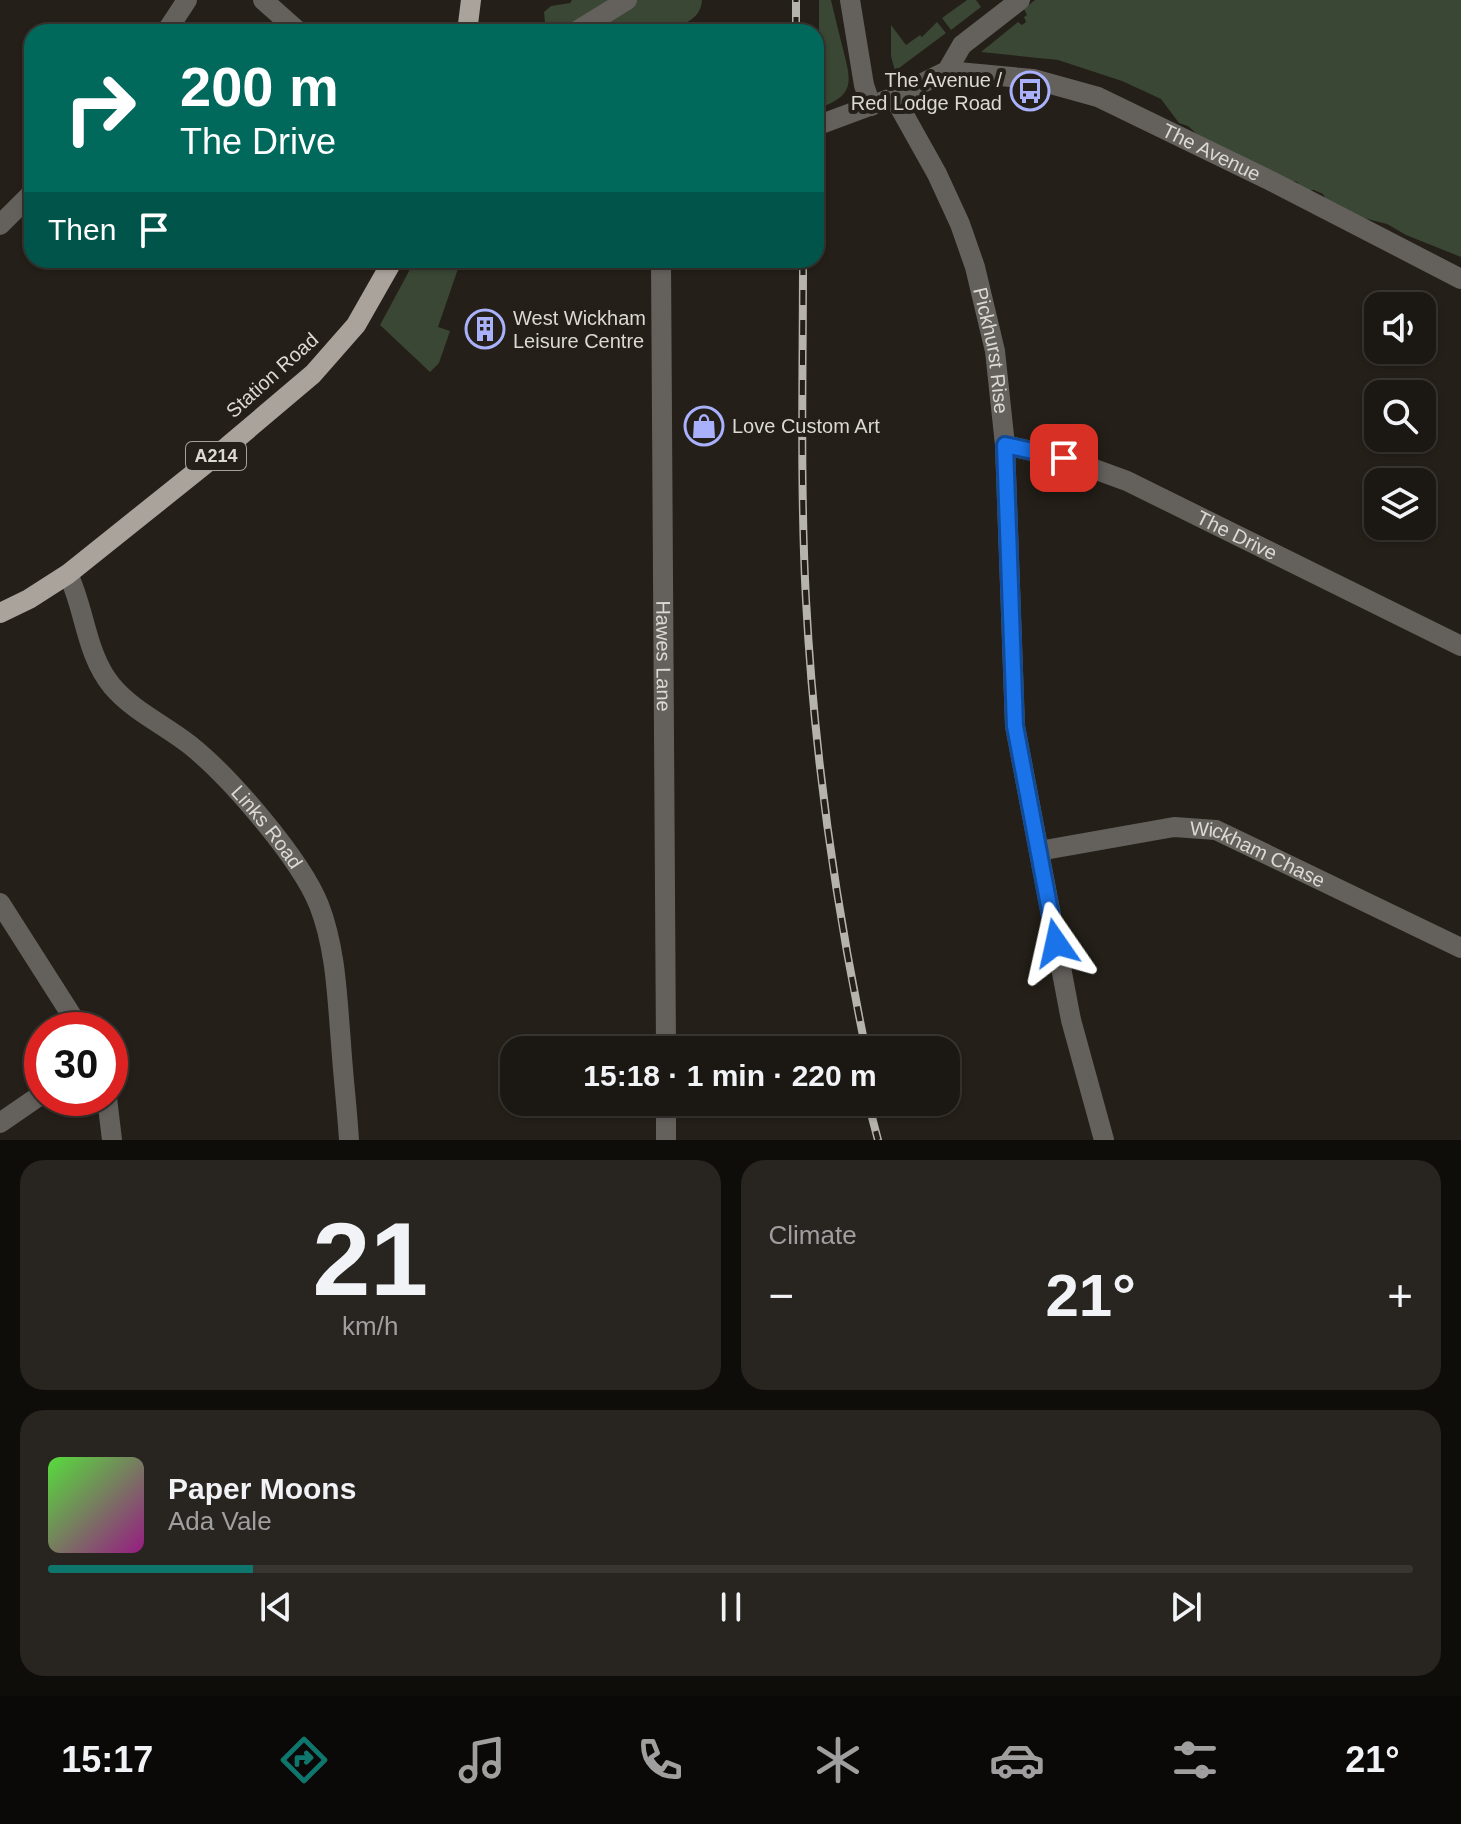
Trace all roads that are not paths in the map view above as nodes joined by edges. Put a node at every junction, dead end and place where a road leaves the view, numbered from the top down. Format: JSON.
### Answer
{"nodes":[{"id":1,"x":187,"y":0,"type":"edge"},
{"id":2,"x":263,"y":0,"type":"edge"},
{"id":3,"x":471,"y":0,"type":"edge"},
{"id":4,"x":627,"y":0,"type":"edge"},
{"id":5,"x":850,"y":0,"type":"edge"},
{"id":6,"x":1020,"y":0,"type":"edge"},
{"id":7,"x":171,"y":24,"type":"edge"},
{"id":8,"x":290,"y":24,"type":"edge"},
{"id":9,"x":468,"y":24,"type":"edge"},
{"id":10,"x":588,"y":24,"type":"edge"},
{"id":11,"x":947,"y":71,"type":"junction"},
{"id":12,"x":894,"y":97,"type":"junction"},
{"id":13,"x":871,"y":106,"type":"junction"},
{"id":14,"x":825,"y":123,"type":"edge"},
{"id":15,"x":24,"y":201,"type":"edge"},
{"id":16,"x":0,"y":225,"type":"edge"},
{"id":17,"x":388,"y":268,"type":"edge"},
{"id":18,"x":661,"y":268,"type":"edge"},
{"id":19,"x":1461,"y":279,"type":"edge"},
{"id":20,"x":1005,"y":445,"type":"junction"},
{"id":21,"x":68,"y":574,"type":"junction"},
{"id":22,"x":0,"y":613,"type":"edge"},
{"id":23,"x":1461,"y":646,"type":"edge"},
{"id":24,"x":1039,"y":851,"type":"junction"},
{"id":25,"x":0,"y":903,"type":"edge"},
{"id":26,"x":1461,"y":948,"type":"edge"},
{"id":27,"x":70,"y":1012,"type":"edge"},
{"id":28,"x":666,"y":1036,"type":"edge"},
{"id":29,"x":24,"y":1106,"type":"edge"},
{"id":30,"x":109,"y":1116,"type":"edge"},
{"id":31,"x":666,"y":1116,"type":"edge"},
{"id":32,"x":0,"y":1123,"type":"edge"},
{"id":33,"x":112,"y":1140,"type":"edge"},
{"id":34,"x":349,"y":1140,"type":"edge"},
{"id":35,"x":666,"y":1140,"type":"edge"},
{"id":36,"x":1104,"y":1140,"type":"edge"}],
"edges":[{"from":1,"to":7,"type":"street"},
{"from":2,"to":8,"type":"street"},
{"from":3,"to":9,"type":"main road"},
{"from":4,"to":10,"type":"street"},
{"from":5,"to":13,"type":"street"},
{"from":6,"to":11,"type":"street"},
{"from":11,"to":12,"type":"street"},
{"from":11,"to":19,"type":"street","name":"The Avenue"},
{"from":12,"to":13,"type":"street"},
{"from":12,"to":20,"type":"street","name":"Pickhurst Rise"},
{"from":13,"to":14,"type":"street"},
{"from":15,"to":16,"type":"street"},
{"from":17,"to":21,"type":"main road","name":"Station Road","number":"A214"},
{"from":18,"to":28,"type":"street","name":"Hawes Lane"},
{"from":20,"to":23,"type":"street","name":"The Drive"},
{"from":20,"to":24,"type":"street","name":"Pickhurst Rise"},
{"from":21,"to":22,"type":"main road","name":"Station Road","number":"A214"},
{"from":21,"to":34,"type":"street","name":"Links Road"},
{"from":24,"to":26,"type":"street","name":"Wickham Chase"},
{"from":24,"to":36,"type":"street","name":"Pickhurst Rise"},
{"from":25,"to":27,"type":"street"},
{"from":29,"to":32,"type":"street"},
{"from":30,"to":33,"type":"street"},
{"from":31,"to":35,"type":"street"}]}
